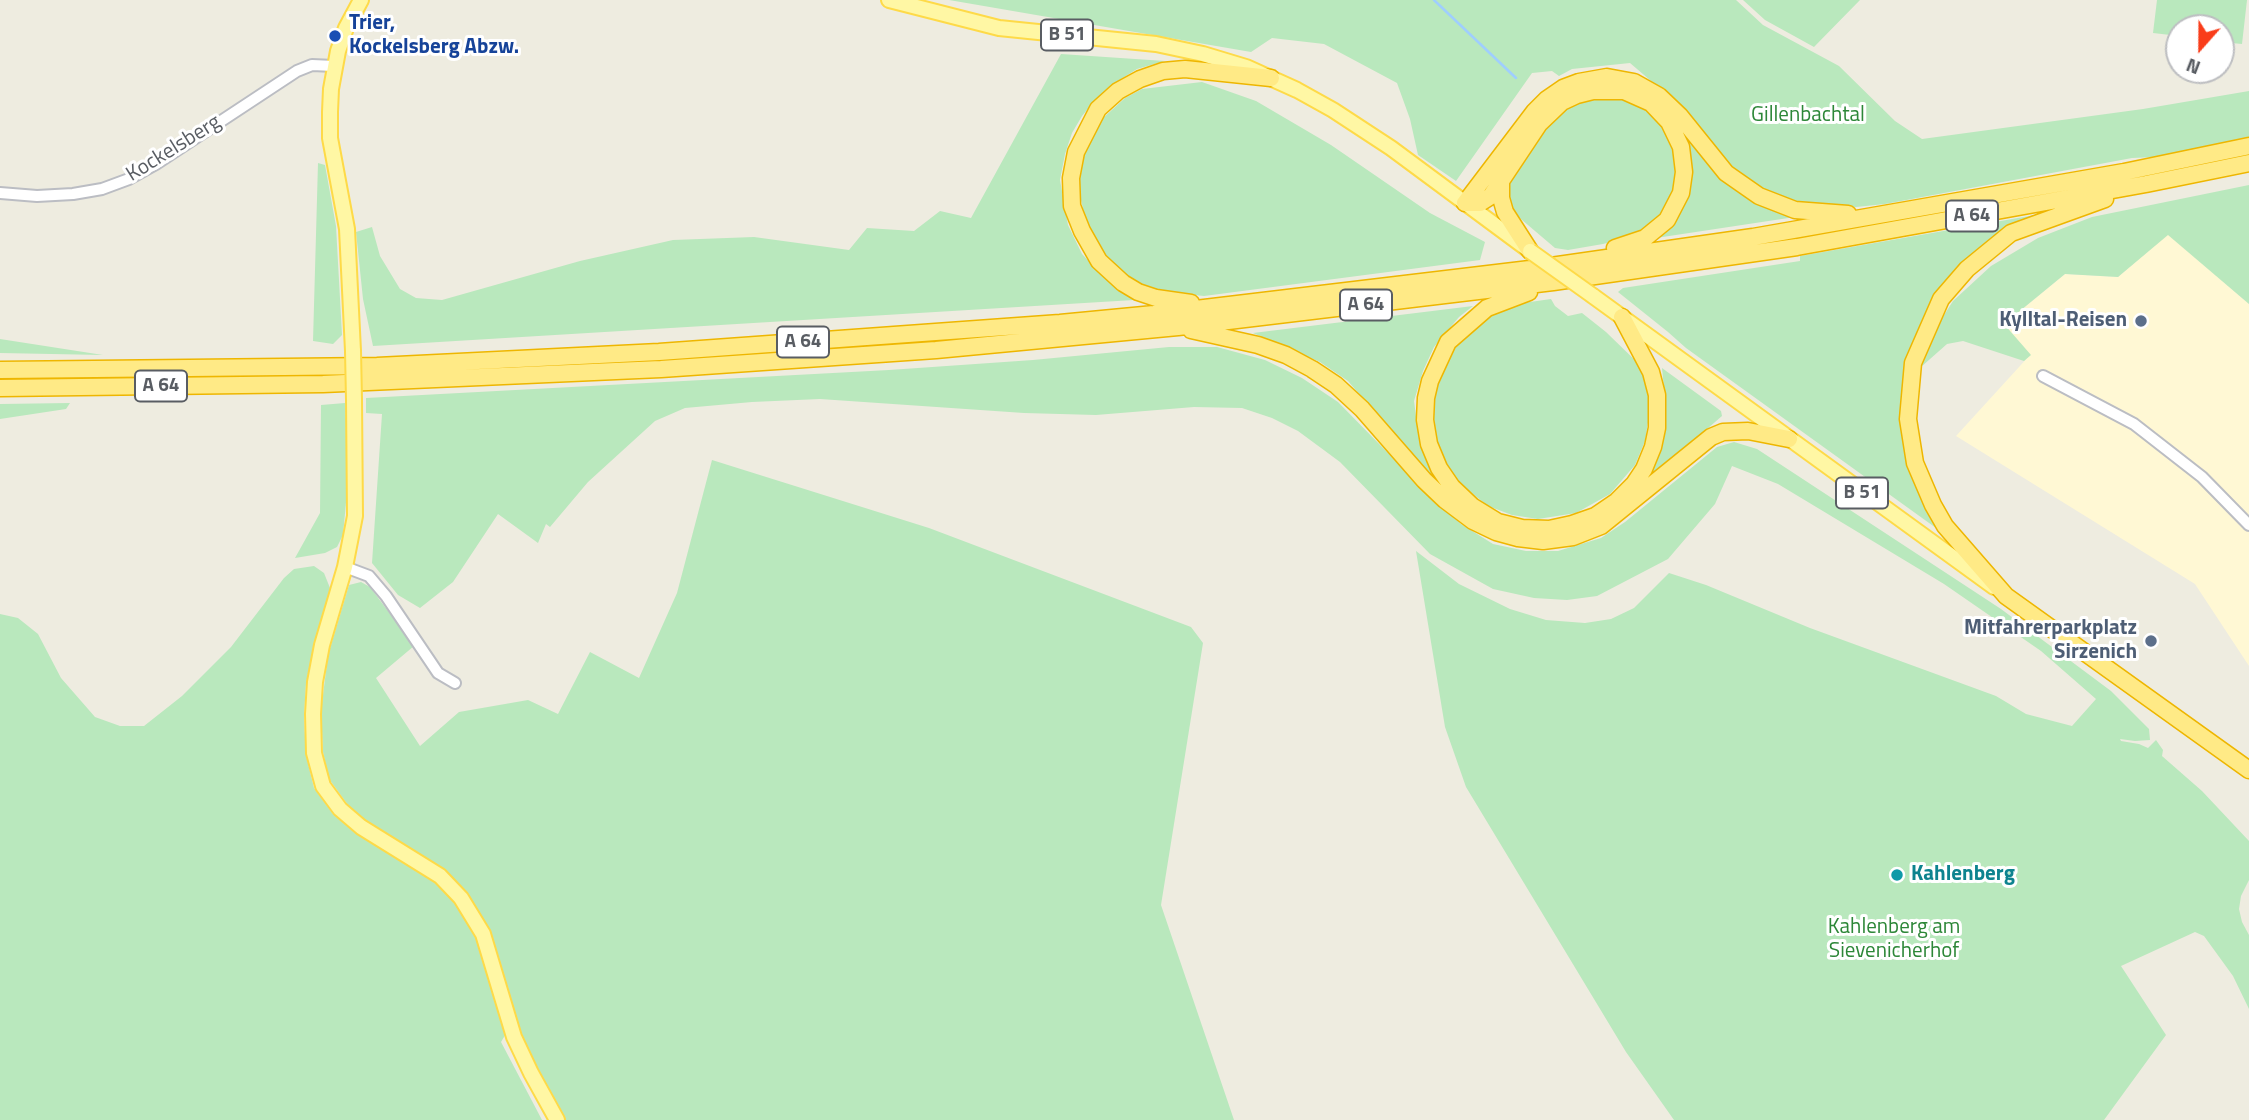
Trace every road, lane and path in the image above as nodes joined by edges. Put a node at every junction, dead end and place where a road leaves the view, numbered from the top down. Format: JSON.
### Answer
{"nodes":[{"id":1,"x":361,"y":0,"type":"edge"},
{"id":2,"x":889,"y":0,"type":"edge"},
{"id":3,"x":334,"y":66,"type":"junction"},
{"id":4,"x":1271,"y":78,"type":"junction"},
{"id":5,"x":2249,"y":146,"type":"edge"},
{"id":6,"x":2249,"y":163,"type":"edge"},
{"id":7,"x":1501,"y":182,"type":"junction"},
{"id":8,"x":2146,"y":184,"type":"junction"},
{"id":9,"x":0,"y":193,"type":"edge"},
{"id":10,"x":1465,"y":203,"type":"junction"},
{"id":11,"x":1885,"y":215,"type":"junction"},
{"id":12,"x":1530,"y":251,"type":"junction"},
{"id":13,"x":1530,"y":269,"type":"junction"},
{"id":14,"x":1553,"y":282,"type":"junction"},
{"id":15,"x":1228,"y":305,"type":"junction"},
{"id":16,"x":1622,"y":317,"type":"junction"},
{"id":17,"x":1178,"y":327,"type":"junction"},
{"id":18,"x":0,"y":370,"type":"edge"},
{"id":19,"x":2043,"y":376,"type":"dead end"},
{"id":20,"x":0,"y":388,"type":"edge"},
{"id":21,"x":1789,"y":439,"type":"junction"},
{"id":22,"x":2249,"y":525,"type":"edge"},
{"id":23,"x":345,"y":567,"type":"junction"},
{"id":24,"x":2006,"y":596,"type":"junction"},
{"id":25,"x":455,"y":682,"type":"dead end"},
{"id":26,"x":2249,"y":770,"type":"edge"},
{"id":27,"x":557,"y":1120,"type":"edge"}],
"edges":[{"from":1,"to":3,"type":"main road"},
{"from":2,"to":4,"type":"main road","number":"B 51"},
{"from":3,"to":9,"type":"street","name":"Kockelsberg"},
{"from":3,"to":23,"type":"main road","bridge":true},
{"from":4,"to":10,"type":"main road","number":"B 51"},
{"from":4,"to":15,"type":"highway"},
{"from":5,"to":11,"type":"highway","number":"A 64"},
{"from":6,"to":8,"type":"highway","number":"A 64"},
{"from":7,"to":10,"type":"highway"},
{"from":7,"to":12,"type":"highway"},
{"from":7,"to":13,"type":"highway"},
{"from":8,"to":14,"type":"highway","number":"A 64"},
{"from":8,"to":24,"type":"highway"},
{"from":10,"to":11,"type":"highway"},
{"from":10,"to":12,"type":"main road","number":"B 51"},
{"from":11,"to":13,"type":"highway","number":"A 64"},
{"from":12,"to":16,"type":"main road","number":"B 51","bridge":true},
{"from":13,"to":15,"type":"highway","number":"A 64"},
{"from":14,"to":16,"type":"highway"},
{"from":14,"to":17,"type":"highway","number":"A 64"},
{"from":15,"to":18,"type":"highway","number":"A 64"},
{"from":16,"to":21,"type":"main road","number":"B 51"},
{"from":17,"to":20,"type":"highway","number":"A 64"},
{"from":17,"to":21,"type":"highway"},
{"from":19,"to":22,"type":"street"},
{"from":21,"to":24,"type":"main road","number":"B 51"},
{"from":23,"to":25,"type":"street"},
{"from":23,"to":27,"type":"main road"},
{"from":24,"to":26,"type":"highway","number":"B 51"}]}
